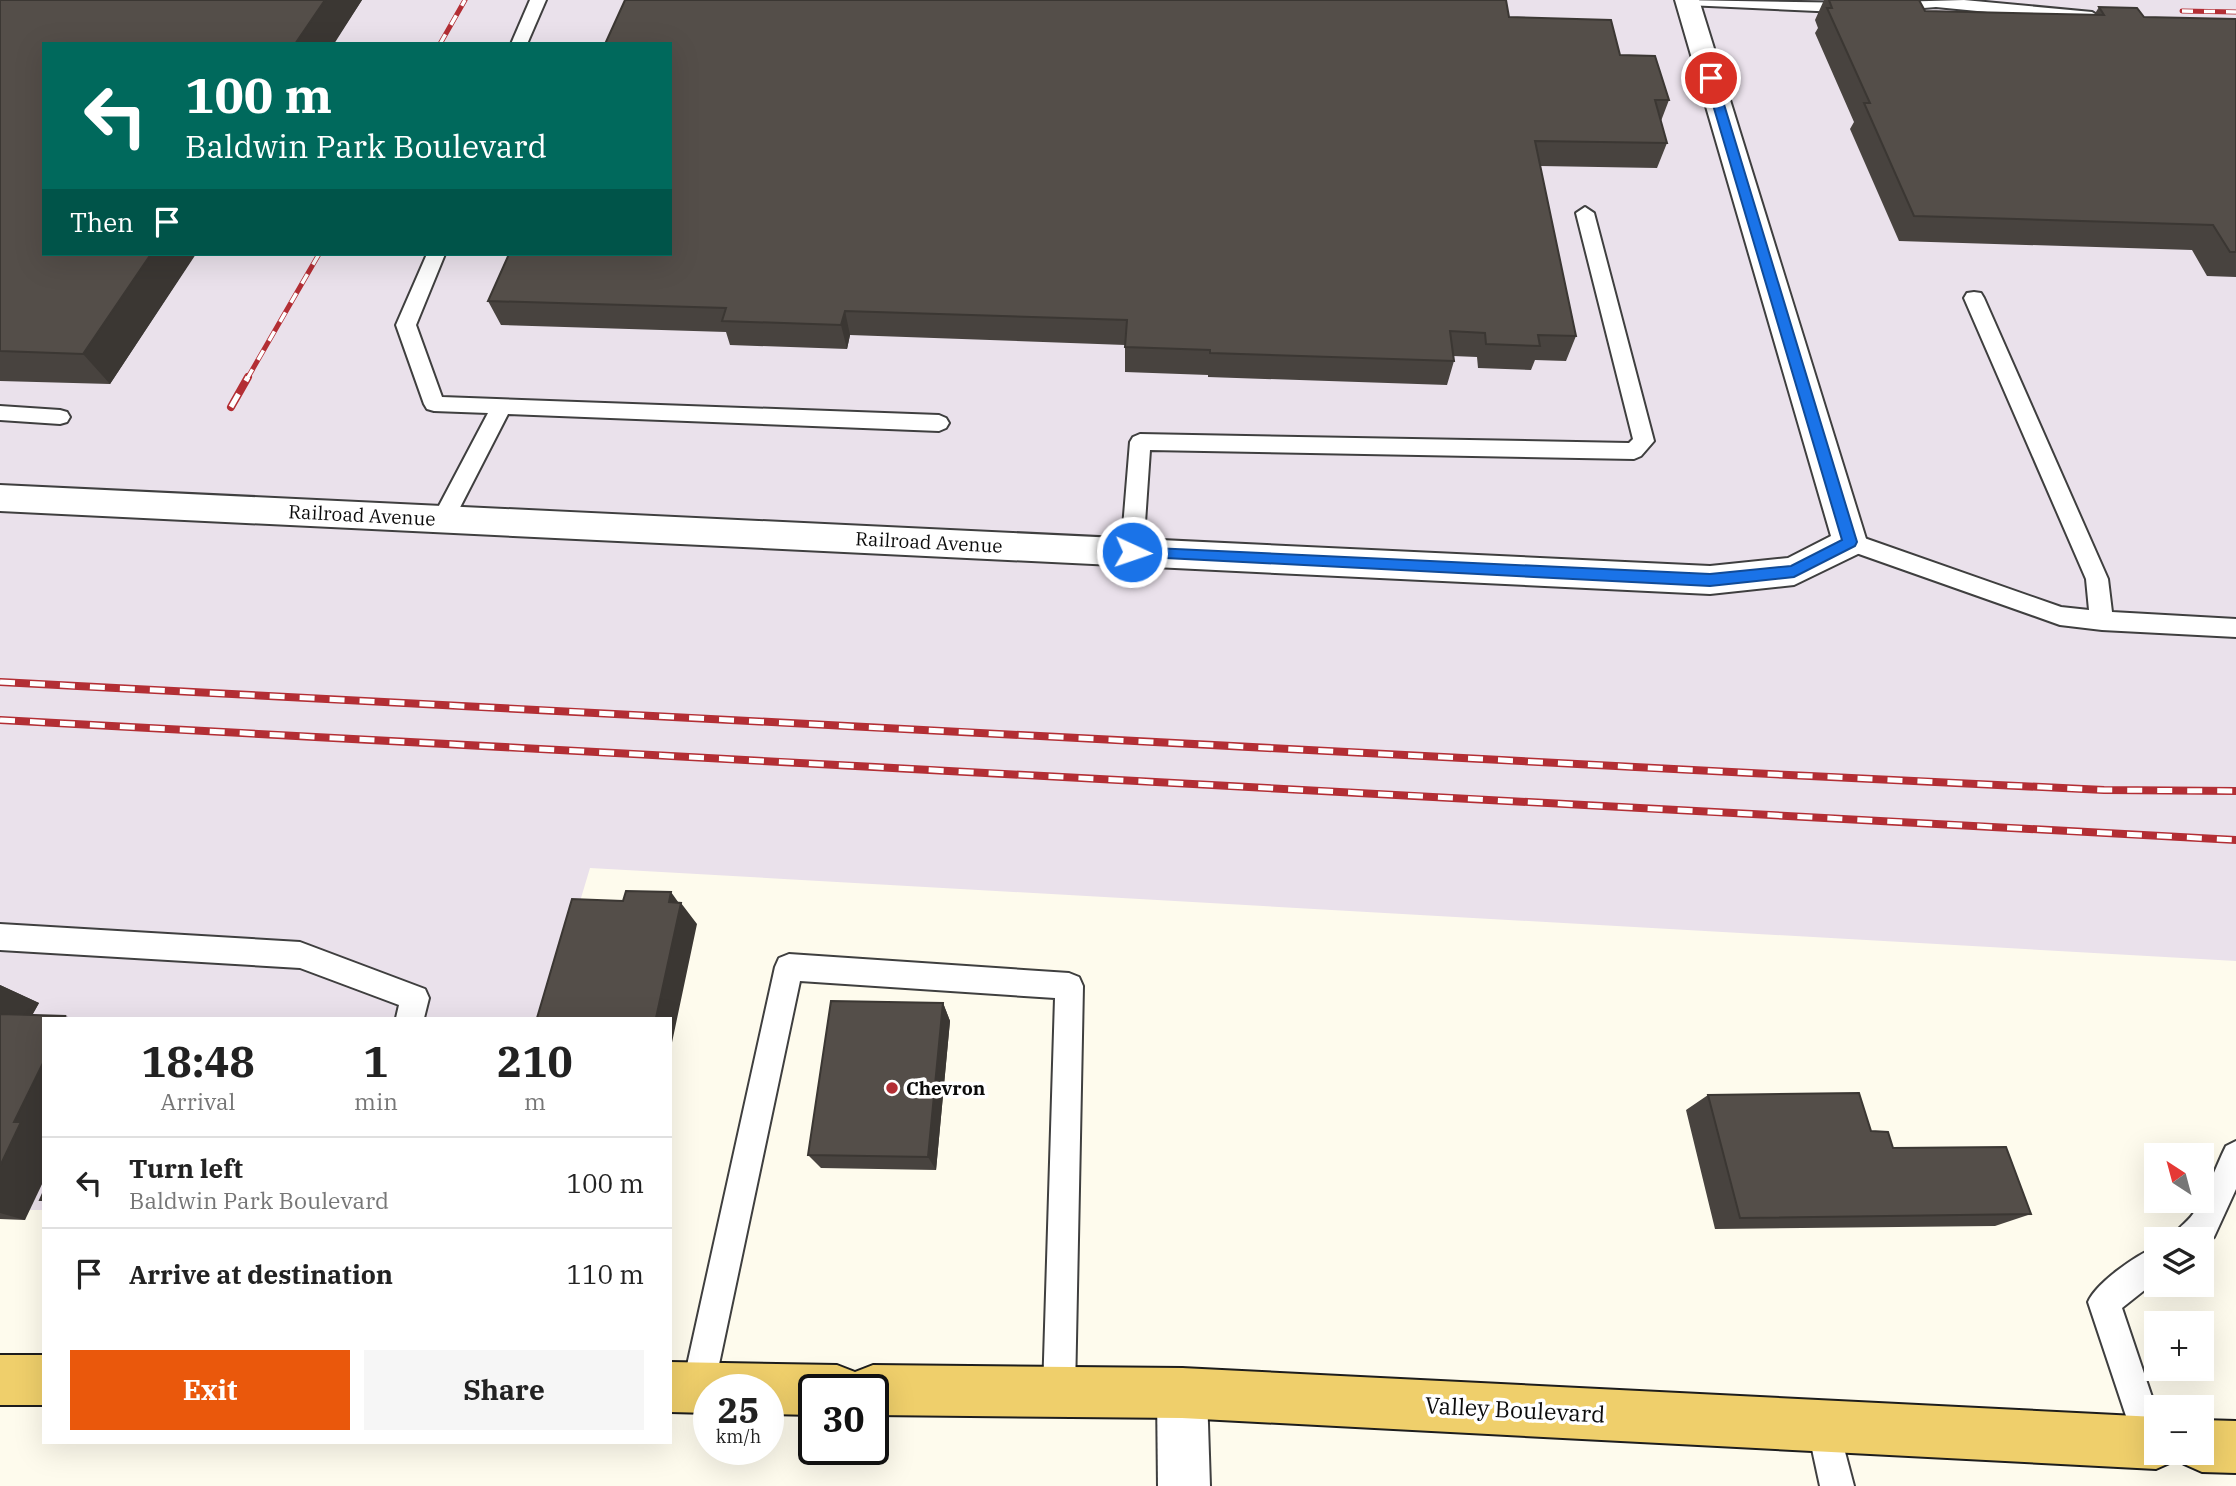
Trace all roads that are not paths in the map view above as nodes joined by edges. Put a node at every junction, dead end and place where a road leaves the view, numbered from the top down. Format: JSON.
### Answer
{"nodes":[{"id":1,"x":538,"y":0,"type":"edge"},
{"id":2,"x":1688,"y":0,"type":"edge"},
{"id":3,"x":1791,"y":2,"type":"edge"},
{"id":4,"x":2114,"y":20,"type":"edge"},
{"id":5,"x":520,"y":42,"type":"edge"},
{"id":6,"x":1585,"y":213,"type":"dead end"},
{"id":7,"x":435,"y":256,"type":"edge"},
{"id":8,"x":1974,"y":298,"type":"dead end"},
{"id":9,"x":502,"y":406,"type":"junction"},
{"id":10,"x":0,"y":413,"type":"edge"},
{"id":11,"x":60,"y":417,"type":"dead end"},
{"id":12,"x":939,"y":423,"type":"dead end"},
{"id":13,"x":0,"y":498,"type":"edge"},
{"id":14,"x":443,"y":519,"type":"junction"},
{"id":15,"x":1850,"y":542,"type":"junction"},
{"id":16,"x":1132,"y":552,"type":"junction"},
{"id":17,"x":2102,"y":621,"type":"junction"},
{"id":18,"x":2236,"y":628,"type":"edge"},
{"id":19,"x":0,"y":937,"type":"edge"},
{"id":20,"x":410,"y":1017,"type":"edge"},
{"id":21,"x":2236,"y":1156,"type":"edge"},
{"id":22,"x":2202,"y":1227,"type":"edge"},
{"id":23,"x":2144,"y":1271,"type":"edge"},
{"id":24,"x":0,"y":1380,"type":"edge"},
{"id":25,"x":42,"y":1380,"type":"edge"},
{"id":26,"x":684,"y":1388,"type":"edge"},
{"id":27,"x":798,"y":1389,"type":"edge"},
{"id":28,"x":889,"y":1390,"type":"edge"},
{"id":29,"x":1059,"y":1392,"type":"junction"},
{"id":30,"x":1182,"y":1393,"type":"junction"},
{"id":31,"x":2144,"y":1415,"type":"edge"},
{"id":32,"x":1823,"y":1426,"type":"junction"},
{"id":33,"x":2144,"y":1442,"type":"edge"},
{"id":34,"x":2214,"y":1446,"type":"edge"},
{"id":35,"x":2236,"y":1447,"type":"edge"},
{"id":36,"x":1184,"y":1486,"type":"edge"},
{"id":37,"x":1837,"y":1486,"type":"edge"}],
"edges":[{"from":1,"to":5,"type":"lane"},
{"from":2,"to":3,"type":"lane"},
{"from":2,"to":15,"type":"street"},
{"from":3,"to":4,"type":"lane"},
{"from":6,"to":16,"type":"lane"},
{"from":7,"to":9,"type":"lane"},
{"from":8,"to":17,"type":"lane"},
{"from":9,"to":12,"type":"lane"},
{"from":9,"to":14,"type":"lane"},
{"from":10,"to":11,"type":"lane"},
{"from":13,"to":14,"type":"street","name":"Railroad Avenue"},
{"from":14,"to":16,"type":"street","name":"Railroad Avenue"},
{"from":15,"to":16,"type":"street","name":"Railroad Avenue"},
{"from":15,"to":17,"type":"lane"},
{"from":17,"to":18,"type":"lane"},
{"from":19,"to":20,"type":"lane"},
{"from":21,"to":22,"type":"lane"},
{"from":23,"to":31,"type":"lane"},
{"from":24,"to":25,"type":"main road"},
{"from":26,"to":27,"type":"main road"},
{"from":26,"to":29,"type":"lane"},
{"from":28,"to":29,"type":"main road","name":"Valley Boulevard"},
{"from":29,"to":30,"type":"main road","name":"Valley Boulevard"},
{"from":30,"to":32,"type":"main road","name":"Valley Boulevard"},
{"from":30,"to":36,"type":"street"},
{"from":32,"to":33,"type":"main road","name":"Valley Boulevard"},
{"from":32,"to":37,"type":"lane"},
{"from":34,"to":35,"type":"main road"}]}
